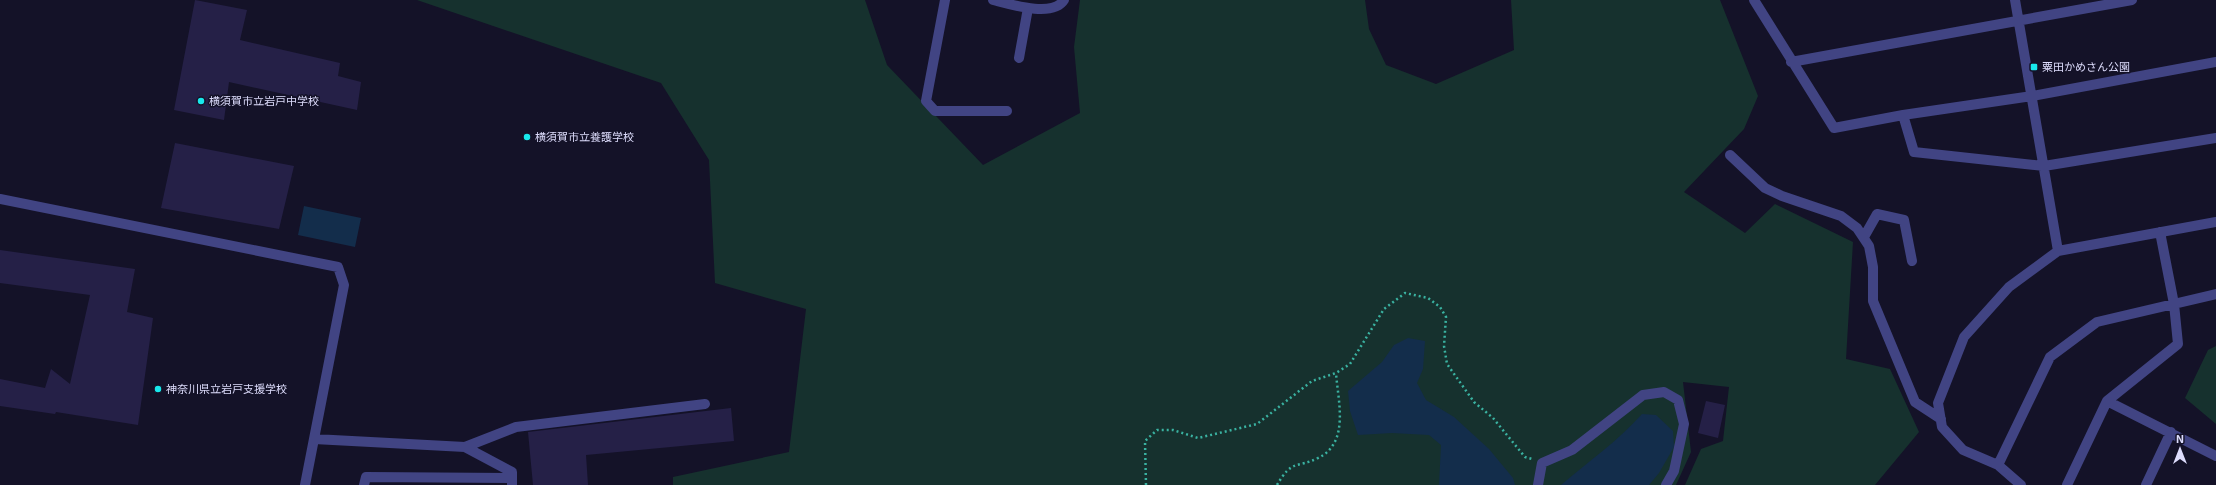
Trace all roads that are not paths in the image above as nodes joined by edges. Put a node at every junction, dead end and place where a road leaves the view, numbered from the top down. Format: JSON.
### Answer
{"nodes":[{"id":1,"x":945,"y":0,"type":"edge"},
{"id":2,"x":993,"y":0,"type":"edge"},
{"id":3,"x":1064,"y":0,"type":"edge"},
{"id":4,"x":1754,"y":0,"type":"edge"},
{"id":5,"x":2015,"y":0,"type":"edge"},
{"id":6,"x":2132,"y":0,"type":"edge"},
{"id":7,"x":1028,"y":8,"type":"junction"},
{"id":8,"x":2018,"y":20,"type":"junction"},
{"id":9,"x":1019,"y":58,"type":"dead end"},
{"id":10,"x":1791,"y":62,"type":"junction"},
{"id":11,"x":2216,"y":62,"type":"edge"},
{"id":12,"x":2032,"y":96,"type":"junction"},
{"id":13,"x":1007,"y":111,"type":"dead end"},
{"id":14,"x":1903,"y":114,"type":"junction"},
{"id":15,"x":2216,"y":138,"type":"edge"},
{"id":16,"x":1730,"y":155,"type":"dead end"},
{"id":17,"x":2044,"y":166,"type":"junction"},
{"id":18,"x":0,"y":199,"type":"edge"},
{"id":19,"x":2216,"y":222,"type":"edge"},
{"id":20,"x":2160,"y":232,"type":"junction"},
{"id":21,"x":1864,"y":237,"type":"junction"},
{"id":22,"x":2058,"y":251,"type":"junction"},
{"id":23,"x":1912,"y":261,"type":"dead end"},
{"id":24,"x":2216,"y":294,"type":"edge"},
{"id":25,"x":2174,"y":304,"type":"junction"},
{"id":26,"x":2107,"y":401,"type":"junction"},
{"id":27,"x":705,"y":404,"type":"dead end"},
{"id":28,"x":1941,"y":419,"type":"junction"},
{"id":29,"x":2171,"y":432,"type":"junction"},
{"id":30,"x":314,"y":439,"type":"junction"},
{"id":31,"x":465,"y":447,"type":"junction"},
{"id":32,"x":2216,"y":456,"type":"edge"},
{"id":33,"x":1998,"y":465,"type":"junction"},
{"id":34,"x":1674,"y":471,"type":"junction"},
{"id":35,"x":512,"y":482,"type":"edge"},
{"id":36,"x":305,"y":485,"type":"edge"},
{"id":37,"x":364,"y":485,"type":"edge"},
{"id":38,"x":1538,"y":485,"type":"edge"},
{"id":39,"x":1666,"y":485,"type":"edge"},
{"id":40,"x":1670,"y":485,"type":"edge"},
{"id":41,"x":2021,"y":485,"type":"edge"},
{"id":42,"x":2067,"y":485,"type":"edge"},
{"id":43,"x":2146,"y":485,"type":"edge"}],
"edges":[{"from":1,"to":13,"type":"street"},
{"from":2,"to":7,"type":"street"},
{"from":3,"to":7,"type":"street"},
{"from":4,"to":10,"type":"street"},
{"from":5,"to":8,"type":"street"},
{"from":6,"to":8,"type":"street"},
{"from":7,"to":9,"type":"street"},
{"from":8,"to":10,"type":"street"},
{"from":8,"to":12,"type":"street"},
{"from":10,"to":14,"type":"street"},
{"from":11,"to":12,"type":"street"},
{"from":12,"to":14,"type":"street"},
{"from":12,"to":17,"type":"street"},
{"from":14,"to":17,"type":"street"},
{"from":15,"to":17,"type":"street"},
{"from":16,"to":21,"type":"street"},
{"from":17,"to":22,"type":"street"},
{"from":18,"to":30,"type":"street"},
{"from":19,"to":20,"type":"street"},
{"from":20,"to":22,"type":"street"},
{"from":20,"to":25,"type":"street"},
{"from":21,"to":23,"type":"street"},
{"from":21,"to":28,"type":"street"},
{"from":22,"to":28,"type":"street"},
{"from":24,"to":25,"type":"street"},
{"from":25,"to":26,"type":"street"},
{"from":25,"to":33,"type":"street"},
{"from":26,"to":29,"type":"street"},
{"from":26,"to":42,"type":"street"},
{"from":27,"to":31,"type":"street"},
{"from":28,"to":33,"type":"street"},
{"from":29,"to":32,"type":"street"},
{"from":29,"to":43,"type":"street"},
{"from":30,"to":31,"type":"street"},
{"from":30,"to":36,"type":"street"},
{"from":31,"to":35,"type":"street"},
{"from":33,"to":41,"type":"street"},
{"from":34,"to":38,"type":"street"},
{"from":34,"to":39,"type":"street"},
{"from":34,"to":40,"type":"street"},
{"from":35,"to":37,"type":"street"}]}
